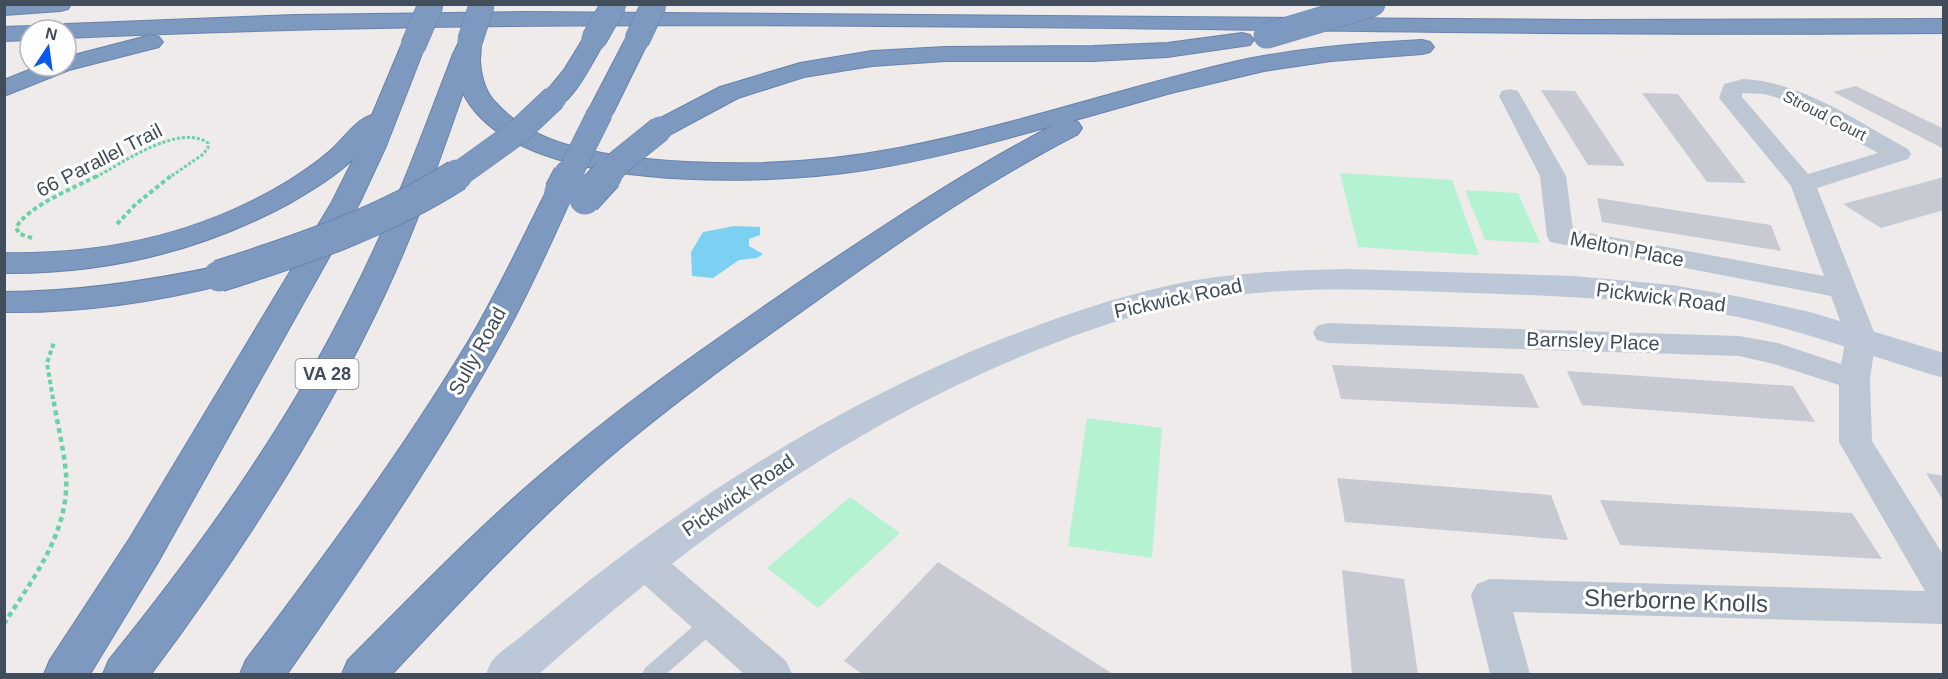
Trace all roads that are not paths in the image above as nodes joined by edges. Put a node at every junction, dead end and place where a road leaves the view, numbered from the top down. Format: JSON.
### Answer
{"nodes":[{"id":1,"x":60,"y":4,"type":"edge"},
{"id":2,"x":431,"y":4,"type":"edge"},
{"id":3,"x":482,"y":4,"type":"edge"},
{"id":4,"x":614,"y":4,"type":"edge"},
{"id":5,"x":654,"y":4,"type":"edge"},
{"id":6,"x":1126,"y":4,"type":"edge"},
{"id":7,"x":1373,"y":4,"type":"edge"},
{"id":8,"x":1944,"y":7,"type":"edge"},
{"id":9,"x":4,"y":8,"type":"edge"},
{"id":10,"x":323,"y":20,"type":"junction"},
{"id":11,"x":1895,"y":26,"type":"junction"},
{"id":12,"x":1944,"y":26,"type":"edge"},
{"id":13,"x":78,"y":30,"type":"edge"},
{"id":14,"x":470,"y":41,"type":"junction"},
{"id":15,"x":1194,"y":53,"type":"junction"},
{"id":16,"x":78,"y":60,"type":"edge"},
{"id":17,"x":29,"y":78,"type":"edge"},
{"id":18,"x":1182,"y":83,"type":"junction"},
{"id":19,"x":399,"y":85,"type":"junction"},
{"id":20,"x":4,"y":88,"type":"edge"},
{"id":21,"x":1509,"y":96,"type":"dead end"},
{"id":22,"x":624,"y":165,"type":"junction"},
{"id":23,"x":1803,"y":184,"type":"junction"},
{"id":24,"x":573,"y":196,"type":"junction"},
{"id":25,"x":4,"y":264,"type":"edge"},
{"id":26,"x":1843,"y":290,"type":"junction"},
{"id":27,"x":4,"y":302,"type":"edge"},
{"id":28,"x":1328,"y":333,"type":"dead end"},
{"id":29,"x":1861,"y":337,"type":"junction"},
{"id":30,"x":1944,"y":366,"type":"edge"},
{"id":31,"x":1854,"y":379,"type":"junction"},
{"id":32,"x":643,"y":561,"type":"junction"},
{"id":33,"x":1944,"y":589,"type":"edge"},
{"id":34,"x":1944,"y":608,"type":"edge"},
{"id":35,"x":712,"y":622,"type":"junction"},
{"id":36,"x":66,"y":675,"type":"edge"},
{"id":37,"x":125,"y":675,"type":"edge"},
{"id":38,"x":261,"y":675,"type":"edge"},
{"id":39,"x":364,"y":675,"type":"edge"},
{"id":40,"x":508,"y":675,"type":"edge"},
{"id":41,"x":652,"y":675,"type":"edge"},
{"id":42,"x":772,"y":675,"type":"edge"},
{"id":43,"x":1510,"y":675,"type":"edge"}],
"edges":[{"from":1,"to":9,"type":"highway"},
{"from":2,"to":19,"type":"highway","bridge":true},
{"from":3,"to":14,"type":"highway","number":"VA 28","bridge":true},
{"from":4,"to":27,"type":"highway","bridge":true},
{"from":5,"to":24,"type":"highway","bridge":true},
{"from":6,"to":8,"type":"highway"},
{"from":7,"to":15,"type":"highway","bridge":true},
{"from":10,"to":11,"type":"highway"},
{"from":10,"to":13,"type":"highway"},
{"from":10,"to":16,"type":"highway"},
{"from":11,"to":12,"type":"highway"},
{"from":11,"to":18,"type":"highway"},
{"from":14,"to":22,"type":"highway"},
{"from":14,"to":37,"type":"highway","number":"VA 28"},
{"from":15,"to":22,"type":"highway"},
{"from":15,"to":24,"type":"highway","bridge":true},
{"from":17,"to":20,"type":"highway"},
{"from":18,"to":22,"type":"highway"},
{"from":18,"to":39,"type":"highway"},
{"from":19,"to":25,"type":"highway"},
{"from":19,"to":36,"type":"highway"},
{"from":21,"to":26,"type":"street","name":"Melton Place"},
{"from":23,"to":23,"type":"street","name":"Stroud Court"},
{"from":23,"to":26,"type":"street","name":"Stroud Court"},
{"from":24,"to":38,"type":"highway","name":"Sully Road"},
{"from":26,"to":29,"type":"street","name":"Stroud Court"},
{"from":28,"to":31,"type":"street","name":"Barnsley Place"},
{"from":29,"to":30,"type":"street","name":"Pickwick Road"},
{"from":29,"to":31,"type":"street"},
{"from":29,"to":32,"type":"street","name":"Pickwick Road"},
{"from":31,"to":33,"type":"street"},
{"from":32,"to":35,"type":"street"},
{"from":32,"to":40,"type":"street","name":"Pickwick Road"},
{"from":34,"to":43,"type":"street","name":"Sherborne Knolls"},
{"from":35,"to":41,"type":"lane"},
{"from":35,"to":42,"type":"street"}]}
